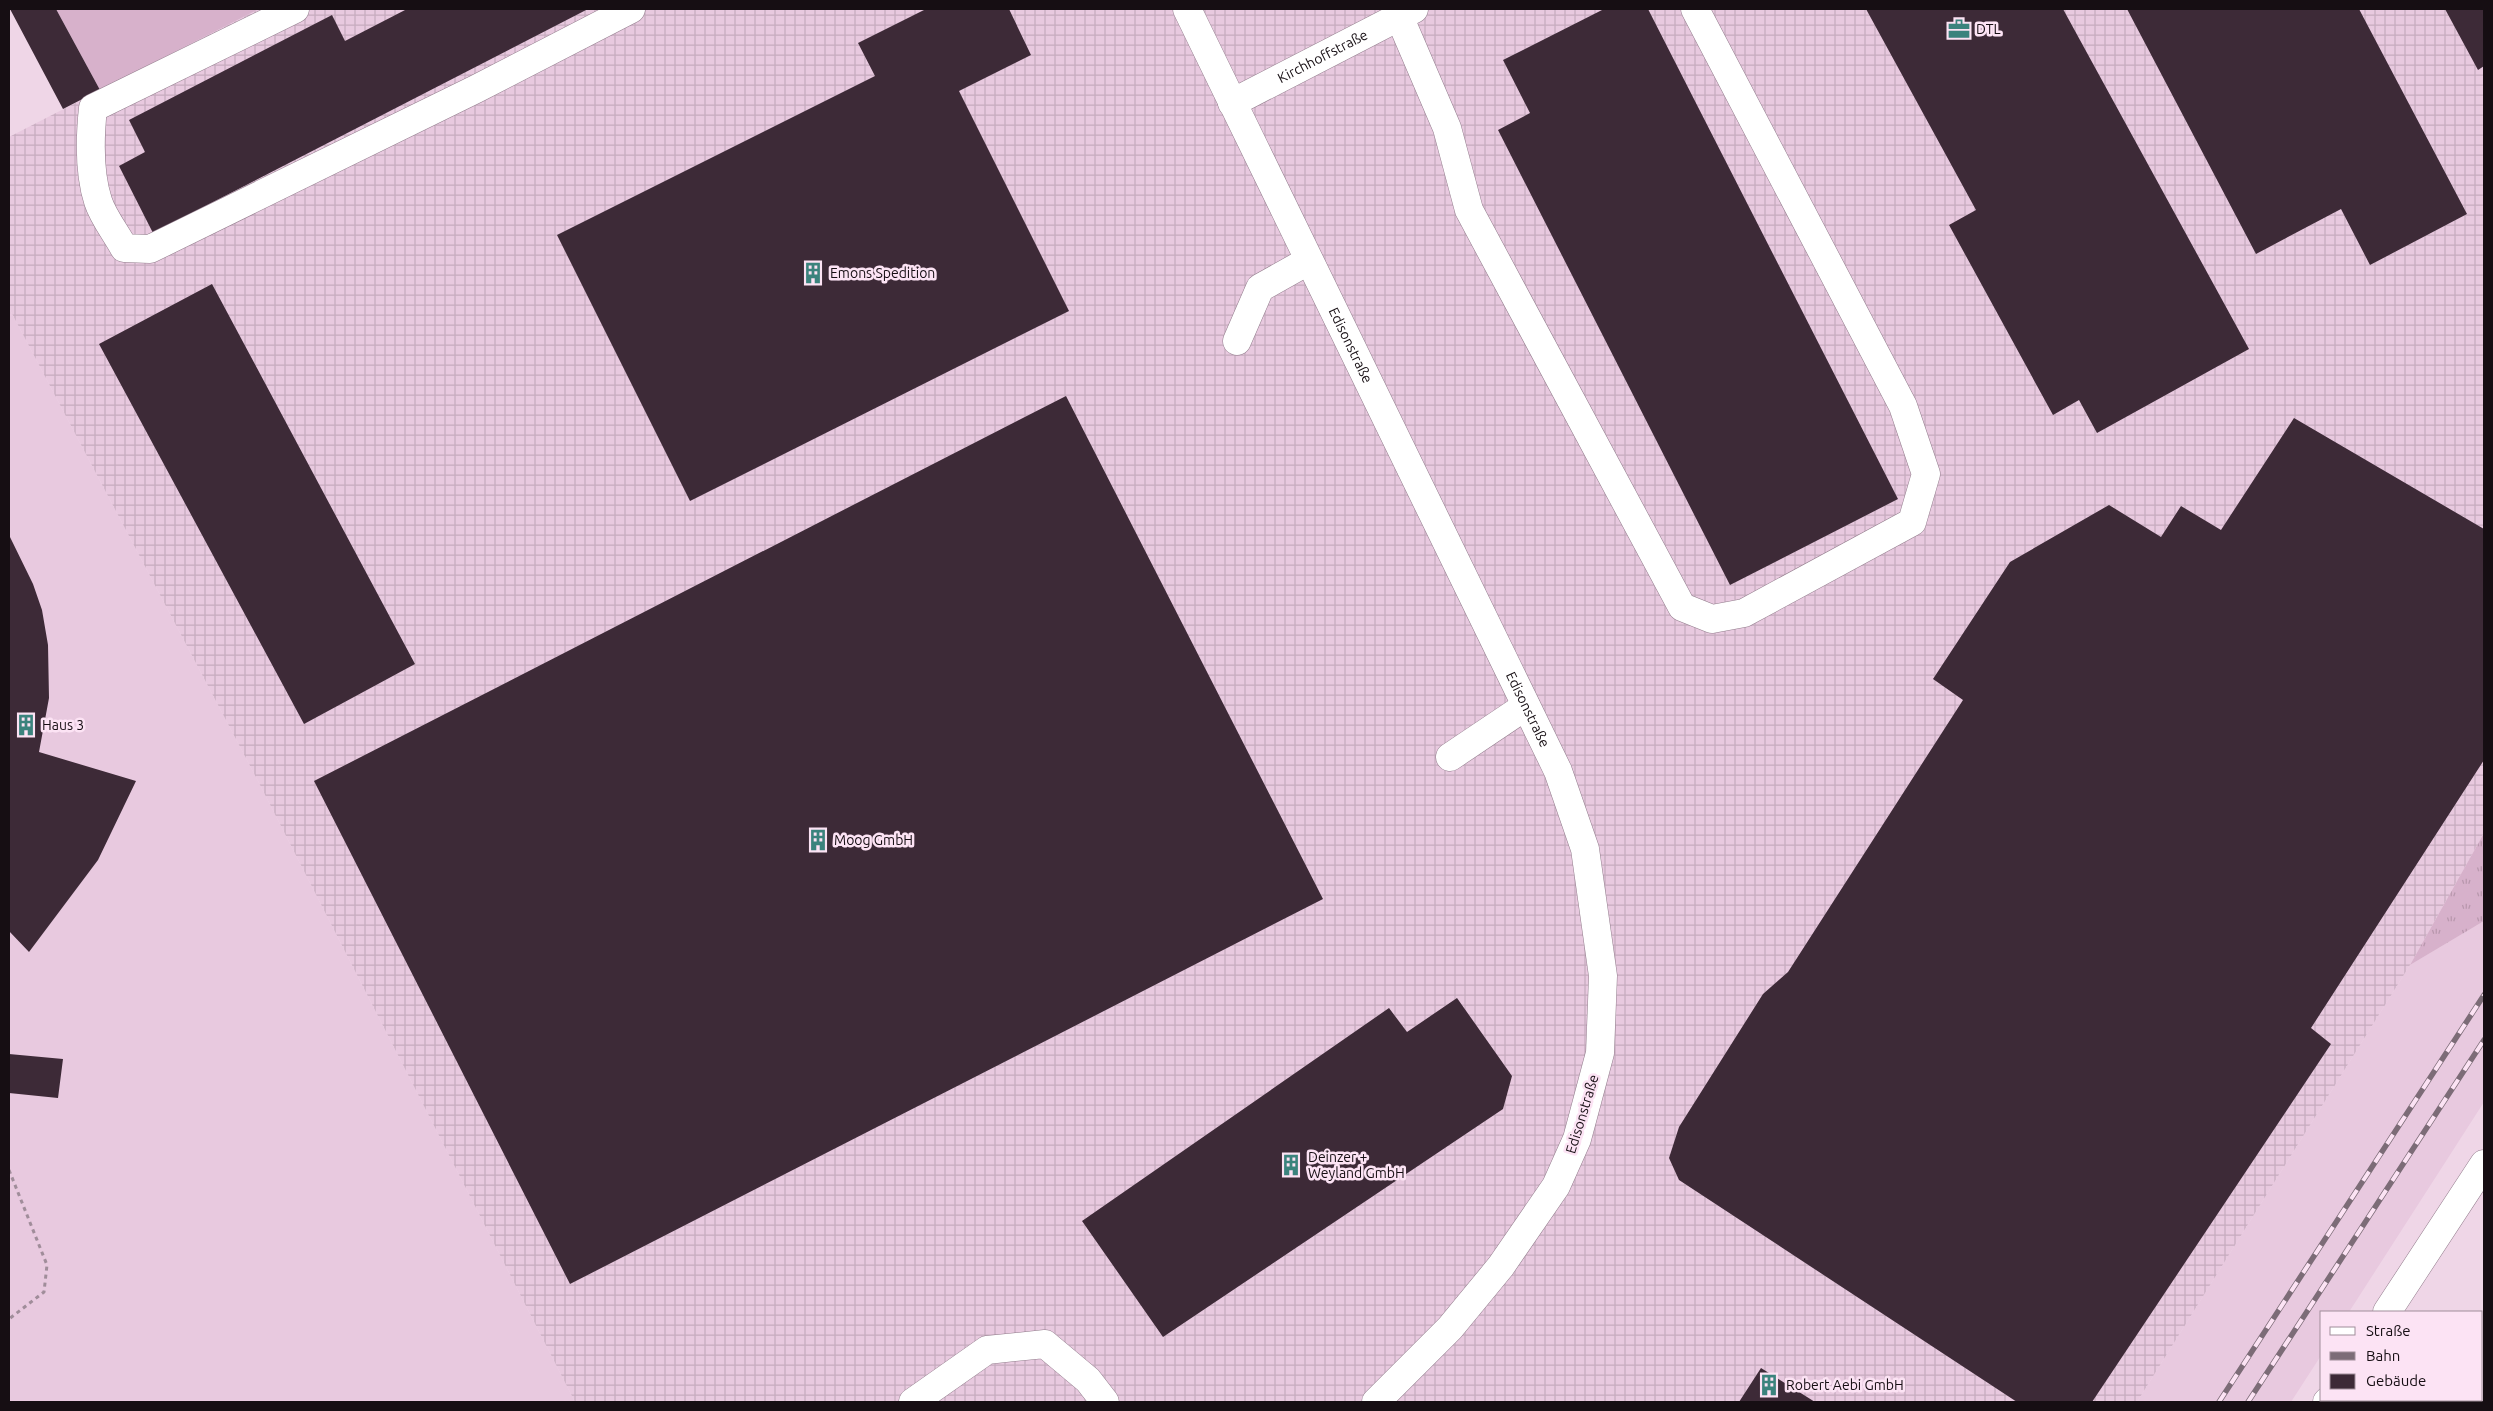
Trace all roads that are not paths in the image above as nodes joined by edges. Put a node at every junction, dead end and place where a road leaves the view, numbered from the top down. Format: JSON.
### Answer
{"nodes":[{"id":1,"x":295,"y":9,"type":"edge"},
{"id":2,"x":631,"y":9,"type":"edge"},
{"id":3,"x":1187,"y":9,"type":"edge"},
{"id":4,"x":1695,"y":9,"type":"edge"},
{"id":5,"x":1406,"y":13,"type":"edge"},
{"id":6,"x":1232,"y":103,"type":"junction"},
{"id":7,"x":1308,"y":260,"type":"junction"},
{"id":8,"x":1237,"y":341,"type":"dead end"},
{"id":9,"x":1526,"y":706,"type":"junction"},
{"id":10,"x":1450,"y":757,"type":"dead end"},
{"id":11,"x":2484,"y":1164,"type":"edge"},
{"id":12,"x":2387,"y":1311,"type":"edge"},
{"id":13,"x":913,"y":1402,"type":"edge"},
{"id":14,"x":1105,"y":1402,"type":"edge"},
{"id":15,"x":1376,"y":1402,"type":"edge"}],
"edges":[{"from":1,"to":2,"type":"street"},
{"from":3,"to":6,"type":"street","name":"Edisonstraße"},
{"from":4,"to":5,"type":"street"},
{"from":5,"to":6,"type":"street","name":"Kirchhoffstraße"},
{"from":6,"to":7,"type":"street","name":"Edisonstraße"},
{"from":7,"to":8,"type":"street"},
{"from":7,"to":9,"type":"street","name":"Edisonstraße"},
{"from":9,"to":10,"type":"street"},
{"from":9,"to":15,"type":"street","name":"Edisonstraße"},
{"from":11,"to":12,"type":"street"},
{"from":13,"to":14,"type":"street"}]}
